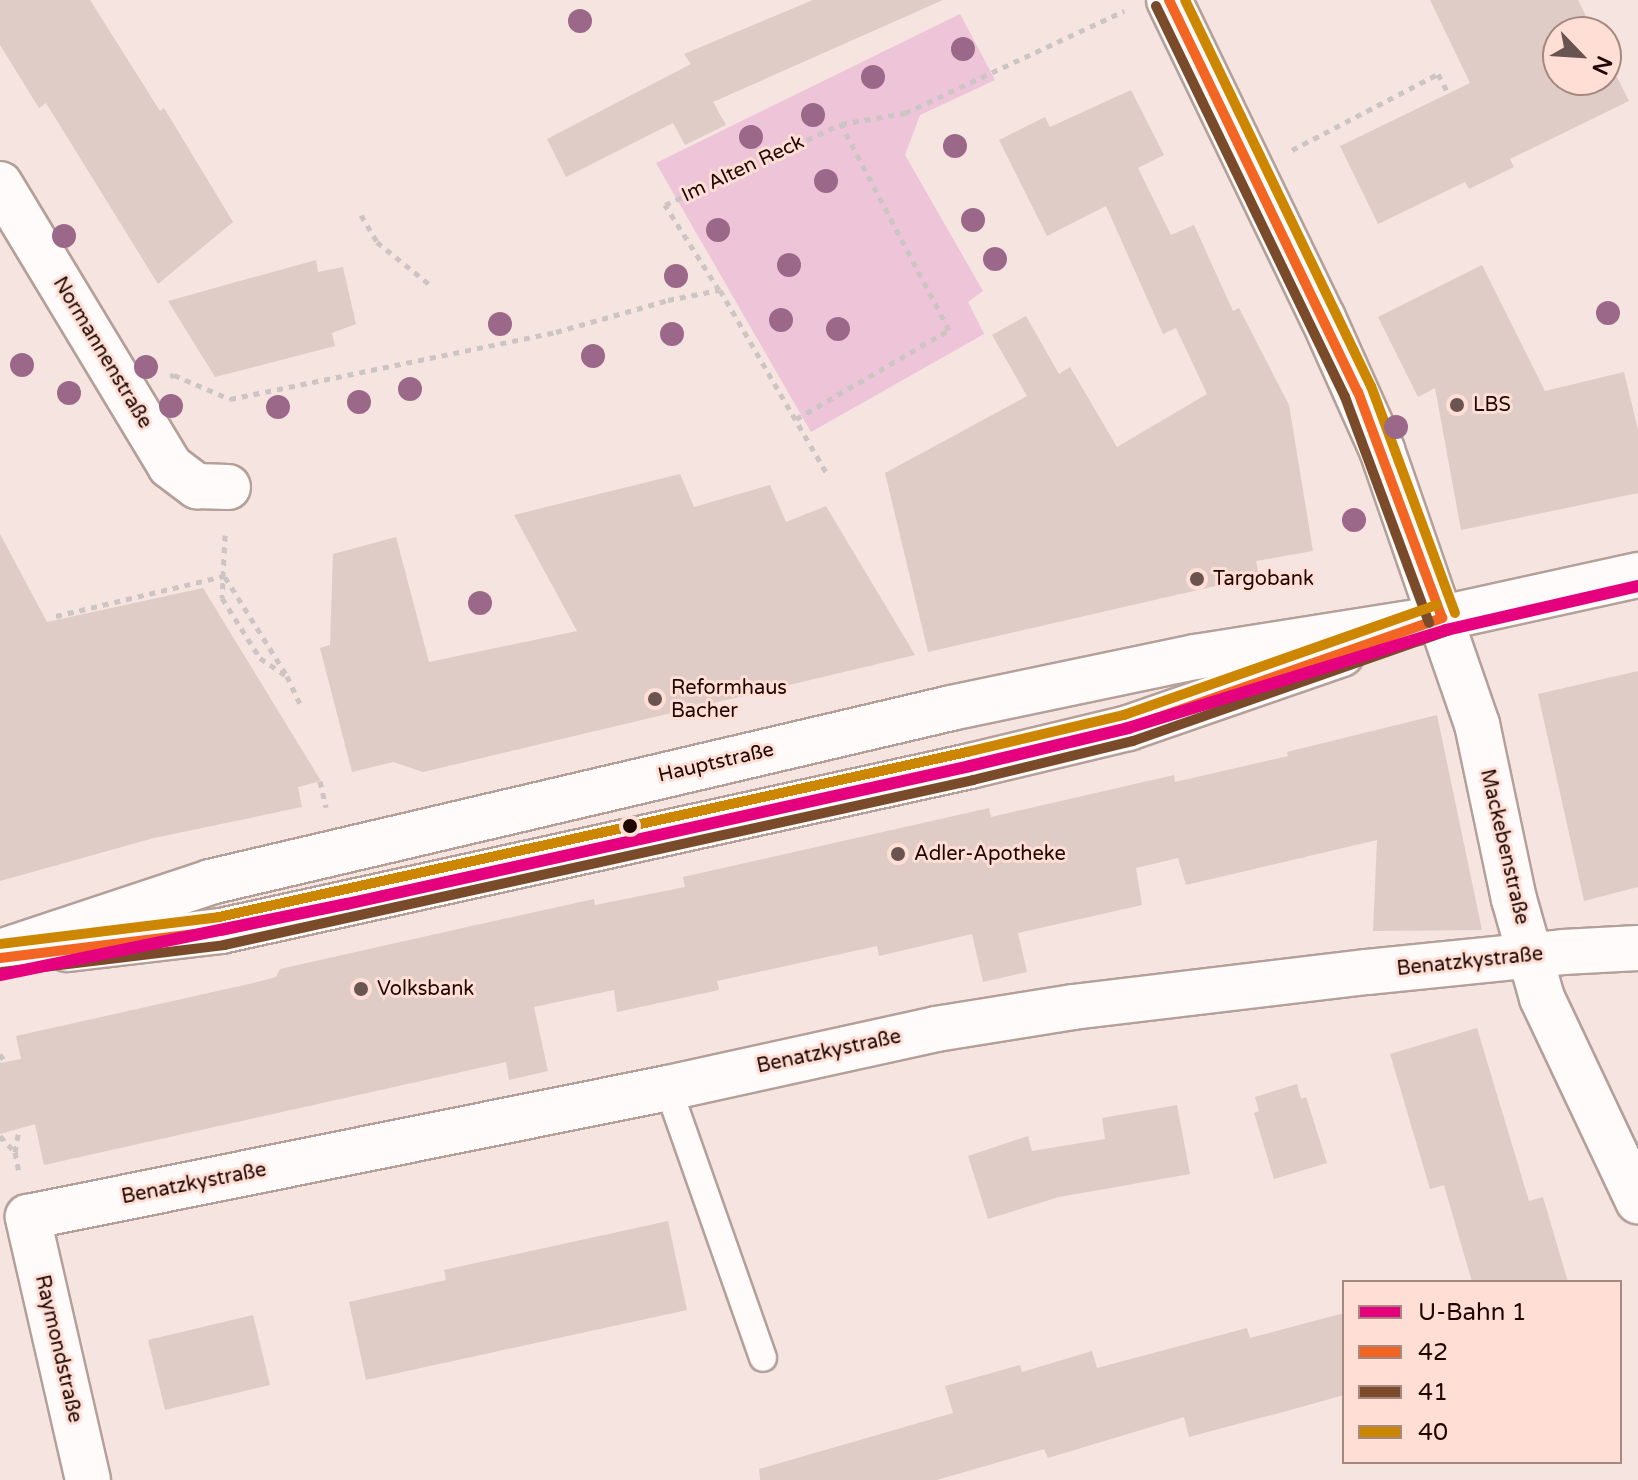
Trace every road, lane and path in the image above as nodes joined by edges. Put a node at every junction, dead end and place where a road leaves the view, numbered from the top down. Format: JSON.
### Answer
{"nodes":[{"id":1,"x":1149,"y":4,"type":"edge"},
{"id":2,"x":1448,"y":93,"type":"dead end"},
{"id":3,"x":841,"y":124,"type":"junction"},
{"id":4,"x":1288,"y":152,"type":"dead end"},
{"id":5,"x":0,"y":184,"type":"edge"},
{"id":6,"x":361,"y":215,"type":"dead end"},
{"id":7,"x":429,"y":284,"type":"dead end"},
{"id":8,"x":719,"y":290,"type":"junction"},
{"id":9,"x":126,"y":394,"type":"junction"},
{"id":10,"x":796,"y":419,"type":"junction"},
{"id":11,"x":826,"y":472,"type":"dead end"},
{"id":12,"x":228,"y":487,"type":"dead end"},
{"id":13,"x":1638,"y":575,"type":"edge"},
{"id":14,"x":224,"y":576,"type":"junction"},
{"id":15,"x":56,"y":616,"type":"dead end"},
{"id":16,"x":1442,"y":618,"type":"junction"},
{"id":17,"x":287,"y":676,"type":"junction"},
{"id":18,"x":301,"y":706,"type":"dead end"},
{"id":19,"x":320,"y":781,"type":"dead end"},
{"id":20,"x":328,"y":816,"type":"dead end"},
{"id":21,"x":1638,"y":948,"type":"edge"},
{"id":22,"x":0,"y":955,"type":"edge"},
{"id":23,"x":1530,"y":957,"type":"junction"},
{"id":24,"x":0,"y":1054,"type":"edge"},
{"id":25,"x":5,"y":1062,"type":"dead end"},
{"id":26,"x":668,"y":1088,"type":"junction"},
{"id":27,"x":19,"y":1129,"type":"dead end"},
{"id":28,"x":15,"y":1152,"type":"dead end"},
{"id":29,"x":1638,"y":1201,"type":"edge"},
{"id":30,"x":28,"y":1217,"type":"joint"},
{"id":31,"x":763,"y":1358,"type":"dead end"},
{"id":32,"x":88,"y":1480,"type":"edge"}],
"edges":[{"from":1,"to":3,"type":"path","name":"Im Alten Reck"},
{"from":1,"to":16,"type":"street","name":"Mackebenstraße"},
{"from":2,"to":4,"type":"path"},
{"from":3,"to":8,"type":"path","name":"Im Alten Reck"},
{"from":3,"to":10,"type":"path"},
{"from":5,"to":9,"type":"street","name":"Normannenstraße"},
{"from":6,"to":7,"type":"path"},
{"from":8,"to":9,"type":"path"},
{"from":8,"to":10,"type":"path"},
{"from":9,"to":12,"type":"street","name":"Normannenstraße"},
{"from":10,"to":11,"type":"path"},
{"from":13,"to":16,"type":"street","name":"Hauptstraße"},
{"from":14,"to":15,"type":"path"},
{"from":14,"to":17,"type":"path"},
{"from":14,"to":17,"type":"path"},
{"from":16,"to":22,"type":"street","name":"Hauptstraße"},
{"from":16,"to":22,"type":"street","name":"Hauptstraße"},
{"from":16,"to":23,"type":"street","name":"Mackebenstraße"},
{"from":17,"to":18,"type":"path"},
{"from":19,"to":20,"type":"path"},
{"from":21,"to":23,"type":"street","name":"Benatzkystraße"},
{"from":23,"to":26,"type":"street","name":"Benatzkystraße"},
{"from":23,"to":29,"type":"street","name":"Mackebenstraße"},
{"from":24,"to":25,"type":"path"},
{"from":26,"to":30,"type":"street","name":"Benatzkystraße"},
{"from":26,"to":31,"type":"lane"},
{"from":27,"to":28,"type":"path"},
{"from":30,"to":32,"type":"street","name":"Raymondstraße"}]}
